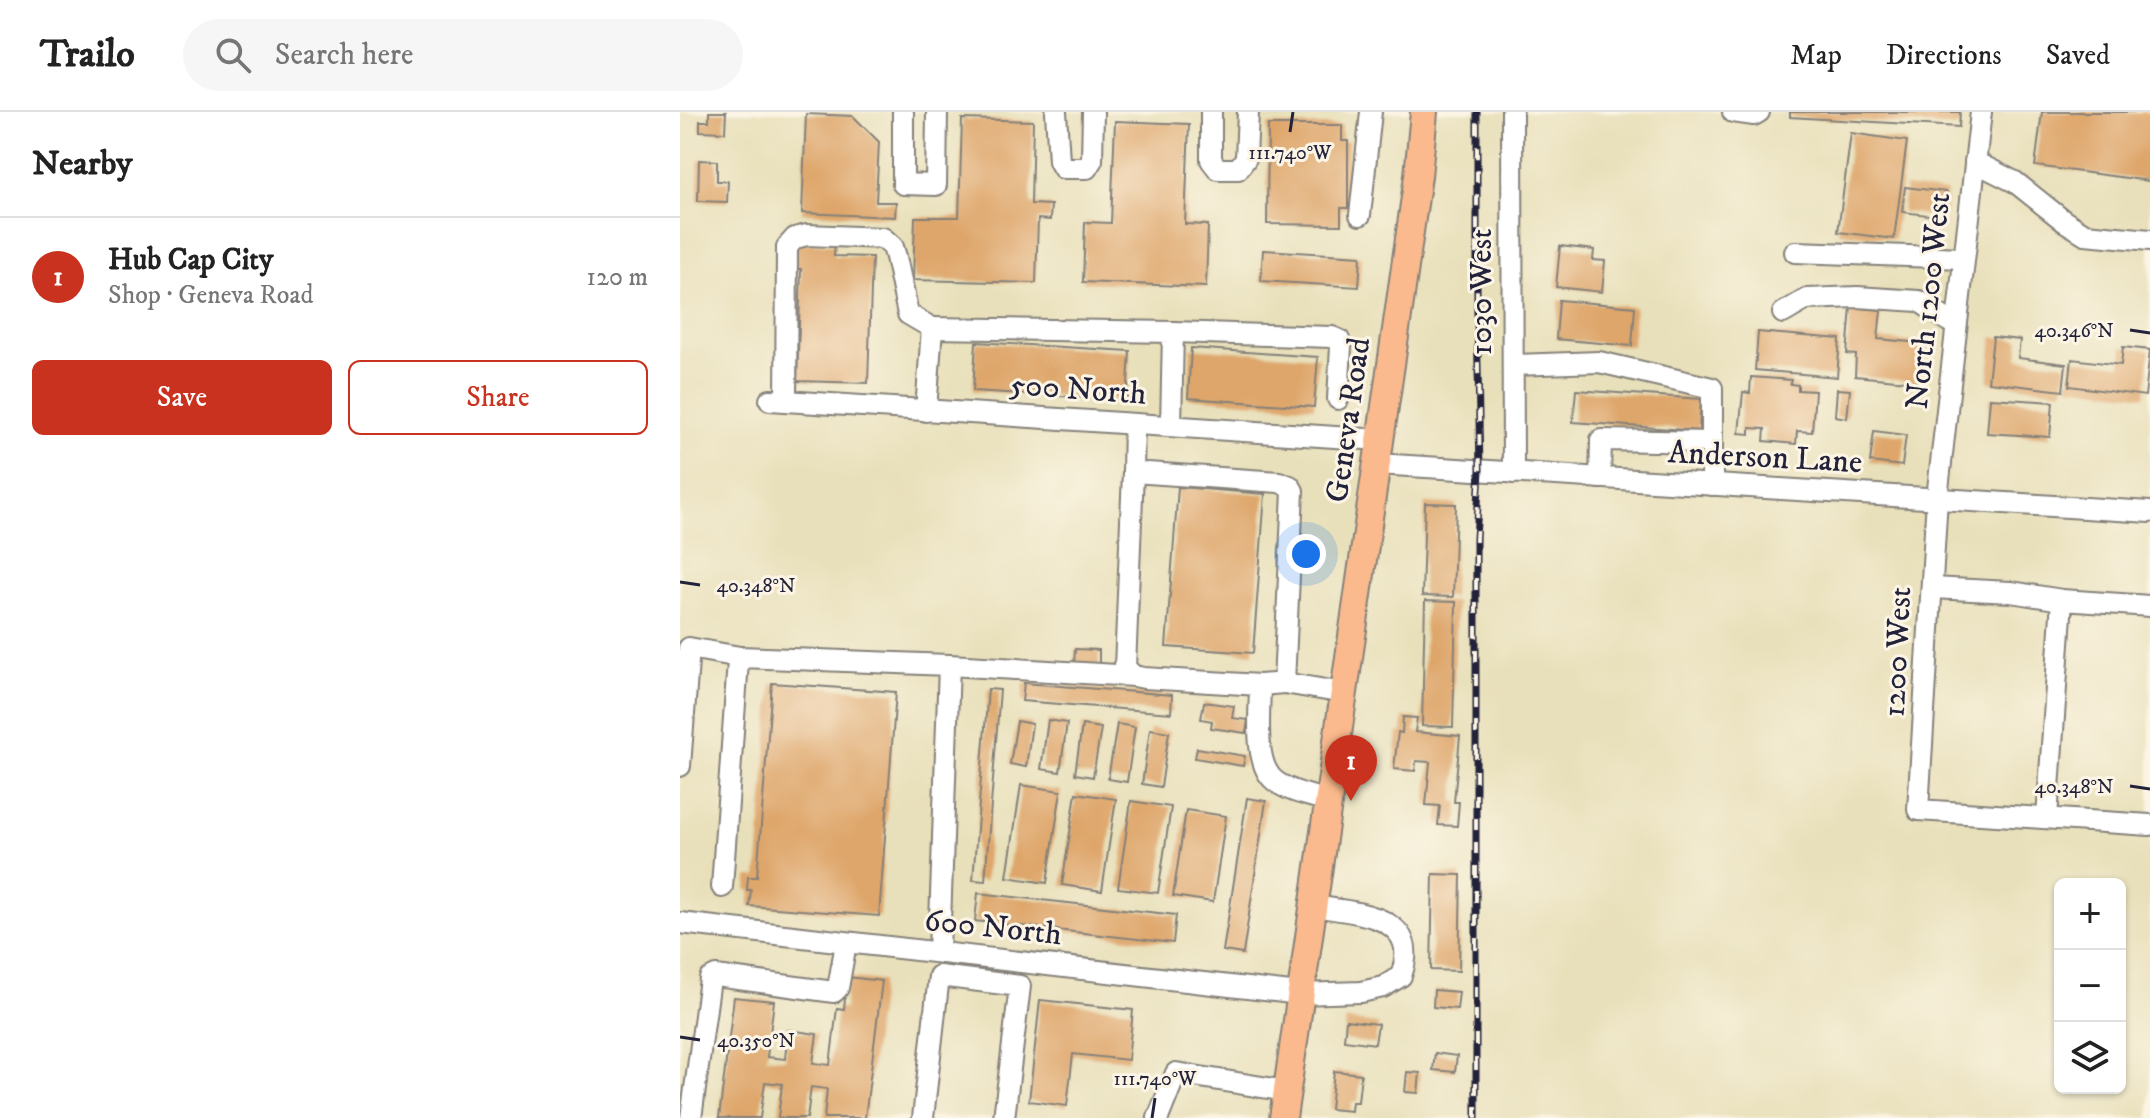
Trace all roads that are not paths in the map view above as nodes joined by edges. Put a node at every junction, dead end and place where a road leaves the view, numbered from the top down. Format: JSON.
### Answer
{"nodes":[{"id":1,"x":903,"y":112,"type":"edge"},
{"id":2,"x":937,"y":112,"type":"edge"},
{"id":3,"x":1056,"y":112,"type":"edge"},
{"id":4,"x":1093,"y":112,"type":"edge"},
{"id":5,"x":1211,"y":112,"type":"edge"},
{"id":6,"x":1248,"y":112,"type":"edge"},
{"id":7,"x":1371,"y":112,"type":"edge"},
{"id":8,"x":1424,"y":112,"type":"edge"},
{"id":9,"x":1512,"y":112,"type":"edge"},
{"id":10,"x":1717,"y":112,"type":"edge"},
{"id":11,"x":1734,"y":112,"type":"edge"},
{"id":12,"x":1759,"y":112,"type":"edge"},
{"id":13,"x":1981,"y":112,"type":"edge"},
{"id":14,"x":1975,"y":162,"type":"junction"},
{"id":15,"x":1360,"y":215,"type":"dead end"},
{"id":16,"x":2150,"y":240,"type":"edge"},
{"id":17,"x":1795,"y":252,"type":"dead end"},
{"id":18,"x":1964,"y":258,"type":"junction"},
{"id":19,"x":1783,"y":313,"type":"dead end"},
{"id":20,"x":1956,"y":326,"type":"junction"},
{"id":21,"x":932,"y":328,"type":"junction"},
{"id":22,"x":1173,"y":332,"type":"junction"},
{"id":23,"x":1513,"y":365,"type":"junction"},
{"id":24,"x":1338,"y":399,"type":"dead end"},
{"id":25,"x":926,"y":411,"type":"junction"},
{"id":26,"x":1134,"y":424,"type":"junction"},
{"id":27,"x":1171,"y":426,"type":"junction"},
{"id":28,"x":1712,"y":442,"type":"junction"},
{"id":29,"x":1379,"y":452,"type":"junction"},
{"id":30,"x":1133,"y":472,"type":"junction"},
{"id":31,"x":1513,"y":473,"type":"junction"},
{"id":32,"x":1600,"y":478,"type":"junction"},
{"id":33,"x":1712,"y":485,"type":"junction"},
{"id":34,"x":1937,"y":498,"type":"junction"},
{"id":35,"x":2150,"y":512,"type":"edge"},
{"id":36,"x":1932,"y":588,"type":"junction"},
{"id":37,"x":2062,"y":600,"type":"junction"},
{"id":38,"x":2150,"y":606,"type":"edge"},
{"id":39,"x":740,"y":657,"type":"junction"},
{"id":40,"x":949,"y":665,"type":"junction"},
{"id":41,"x":1134,"y":676,"type":"junction"},
{"id":42,"x":1284,"y":683,"type":"junction"},
{"id":43,"x":1260,"y":685,"type":"junction"},
{"id":44,"x":1344,"y":693,"type":"junction"},
{"id":45,"x":680,"y":766,"type":"edge"},
{"id":46,"x":1328,"y":801,"type":"junction"},
{"id":47,"x":2047,"y":818,"type":"junction"},
{"id":48,"x":2150,"y":825,"type":"edge"},
{"id":49,"x":722,"y":887,"type":"dead end"},
{"id":50,"x":1313,"y":906,"type":"junction"},
{"id":51,"x":680,"y":923,"type":"edge"},
{"id":52,"x":846,"y":943,"type":"junction"},
{"id":53,"x":939,"y":952,"type":"junction"},
{"id":54,"x":1300,"y":994,"type":"junction"},
{"id":55,"x":688,"y":1075,"type":"edge"},
{"id":56,"x":1286,"y":1091,"type":"junction"},
{"id":57,"x":691,"y":1118,"type":"edge"},
{"id":58,"x":923,"y":1118,"type":"edge"},
{"id":59,"x":1004,"y":1118,"type":"edge"},
{"id":60,"x":1158,"y":1118,"type":"edge"},
{"id":61,"x":1283,"y":1118,"type":"edge"}],
"edges":[{"from":1,"to":2,"type":"street"},
{"from":3,"to":4,"type":"street"},
{"from":5,"to":6,"type":"street"},
{"from":7,"to":15,"type":"street"},
{"from":8,"to":29,"type":"main road","name":"Geneva Road"},
{"from":9,"to":23,"type":"street","name":"1030 West"},
{"from":10,"to":11,"type":"street"},
{"from":11,"to":12,"type":"street"},
{"from":13,"to":14,"type":"street","name":"North 1200 West"},
{"from":14,"to":16,"type":"street"},
{"from":14,"to":18,"type":"street","name":"North 1200 West"},
{"from":17,"to":18,"type":"street"},
{"from":18,"to":20,"type":"street","name":"North 1200 West"},
{"from":19,"to":20,"type":"street"},
{"from":20,"to":34,"type":"street","name":"North 1200 West"},
{"from":21,"to":22,"type":"street"},
{"from":21,"to":25,"type":"street"},
{"from":21,"to":25,"type":"street","name":"500 North"},
{"from":22,"to":24,"type":"street"},
{"from":22,"to":27,"type":"street"},
{"from":23,"to":28,"type":"street"},
{"from":23,"to":31,"type":"street","name":"1030 West"},
{"from":25,"to":26,"type":"street","name":"500 North"},
{"from":26,"to":27,"type":"street","name":"500 North"},
{"from":26,"to":30,"type":"street"},
{"from":27,"to":29,"type":"street","name":"500 North"},
{"from":28,"to":32,"type":"street"},
{"from":28,"to":33,"type":"street"},
{"from":29,"to":31,"type":"street","name":"Anderson Lane"},
{"from":29,"to":44,"type":"main road","name":"Geneva Road"},
{"from":30,"to":41,"type":"street"},
{"from":30,"to":42,"type":"street"},
{"from":31,"to":32,"type":"street","name":"Anderson Lane"},
{"from":32,"to":33,"type":"street","name":"Anderson Lane"},
{"from":33,"to":34,"type":"street","name":"Anderson Lane"},
{"from":34,"to":35,"type":"street","name":"Anderson Lane"},
{"from":34,"to":36,"type":"street","name":"1200 West"},
{"from":36,"to":37,"type":"street"},
{"from":36,"to":47,"type":"street","name":"1200 West"},
{"from":37,"to":38,"type":"street"},
{"from":37,"to":47,"type":"street"},
{"from":39,"to":40,"type":"street"},
{"from":39,"to":45,"type":"street"},
{"from":39,"to":49,"type":"street"},
{"from":40,"to":41,"type":"street"},
{"from":40,"to":53,"type":"street"},
{"from":41,"to":43,"type":"street"},
{"from":42,"to":43,"type":"street"},
{"from":42,"to":44,"type":"street"},
{"from":43,"to":46,"type":"street"},
{"from":44,"to":46,"type":"main road","name":"Geneva Road"},
{"from":46,"to":50,"type":"main road","name":"Geneva Road"},
{"from":47,"to":48,"type":"street"},
{"from":50,"to":54,"type":"main road","name":"Geneva Road"},
{"from":50,"to":54,"type":"street","name":"600 North"},
{"from":51,"to":52,"type":"street","name":"600 North"},
{"from":52,"to":53,"type":"street","name":"600 North"},
{"from":52,"to":55,"type":"street"},
{"from":53,"to":54,"type":"street","name":"600 North"},
{"from":54,"to":56,"type":"main road","name":"Geneva Road"},
{"from":55,"to":57,"type":"street"},
{"from":56,"to":60,"type":"street"},
{"from":56,"to":61,"type":"main road","name":"Geneva Road"},
{"from":58,"to":59,"type":"street"}]}
